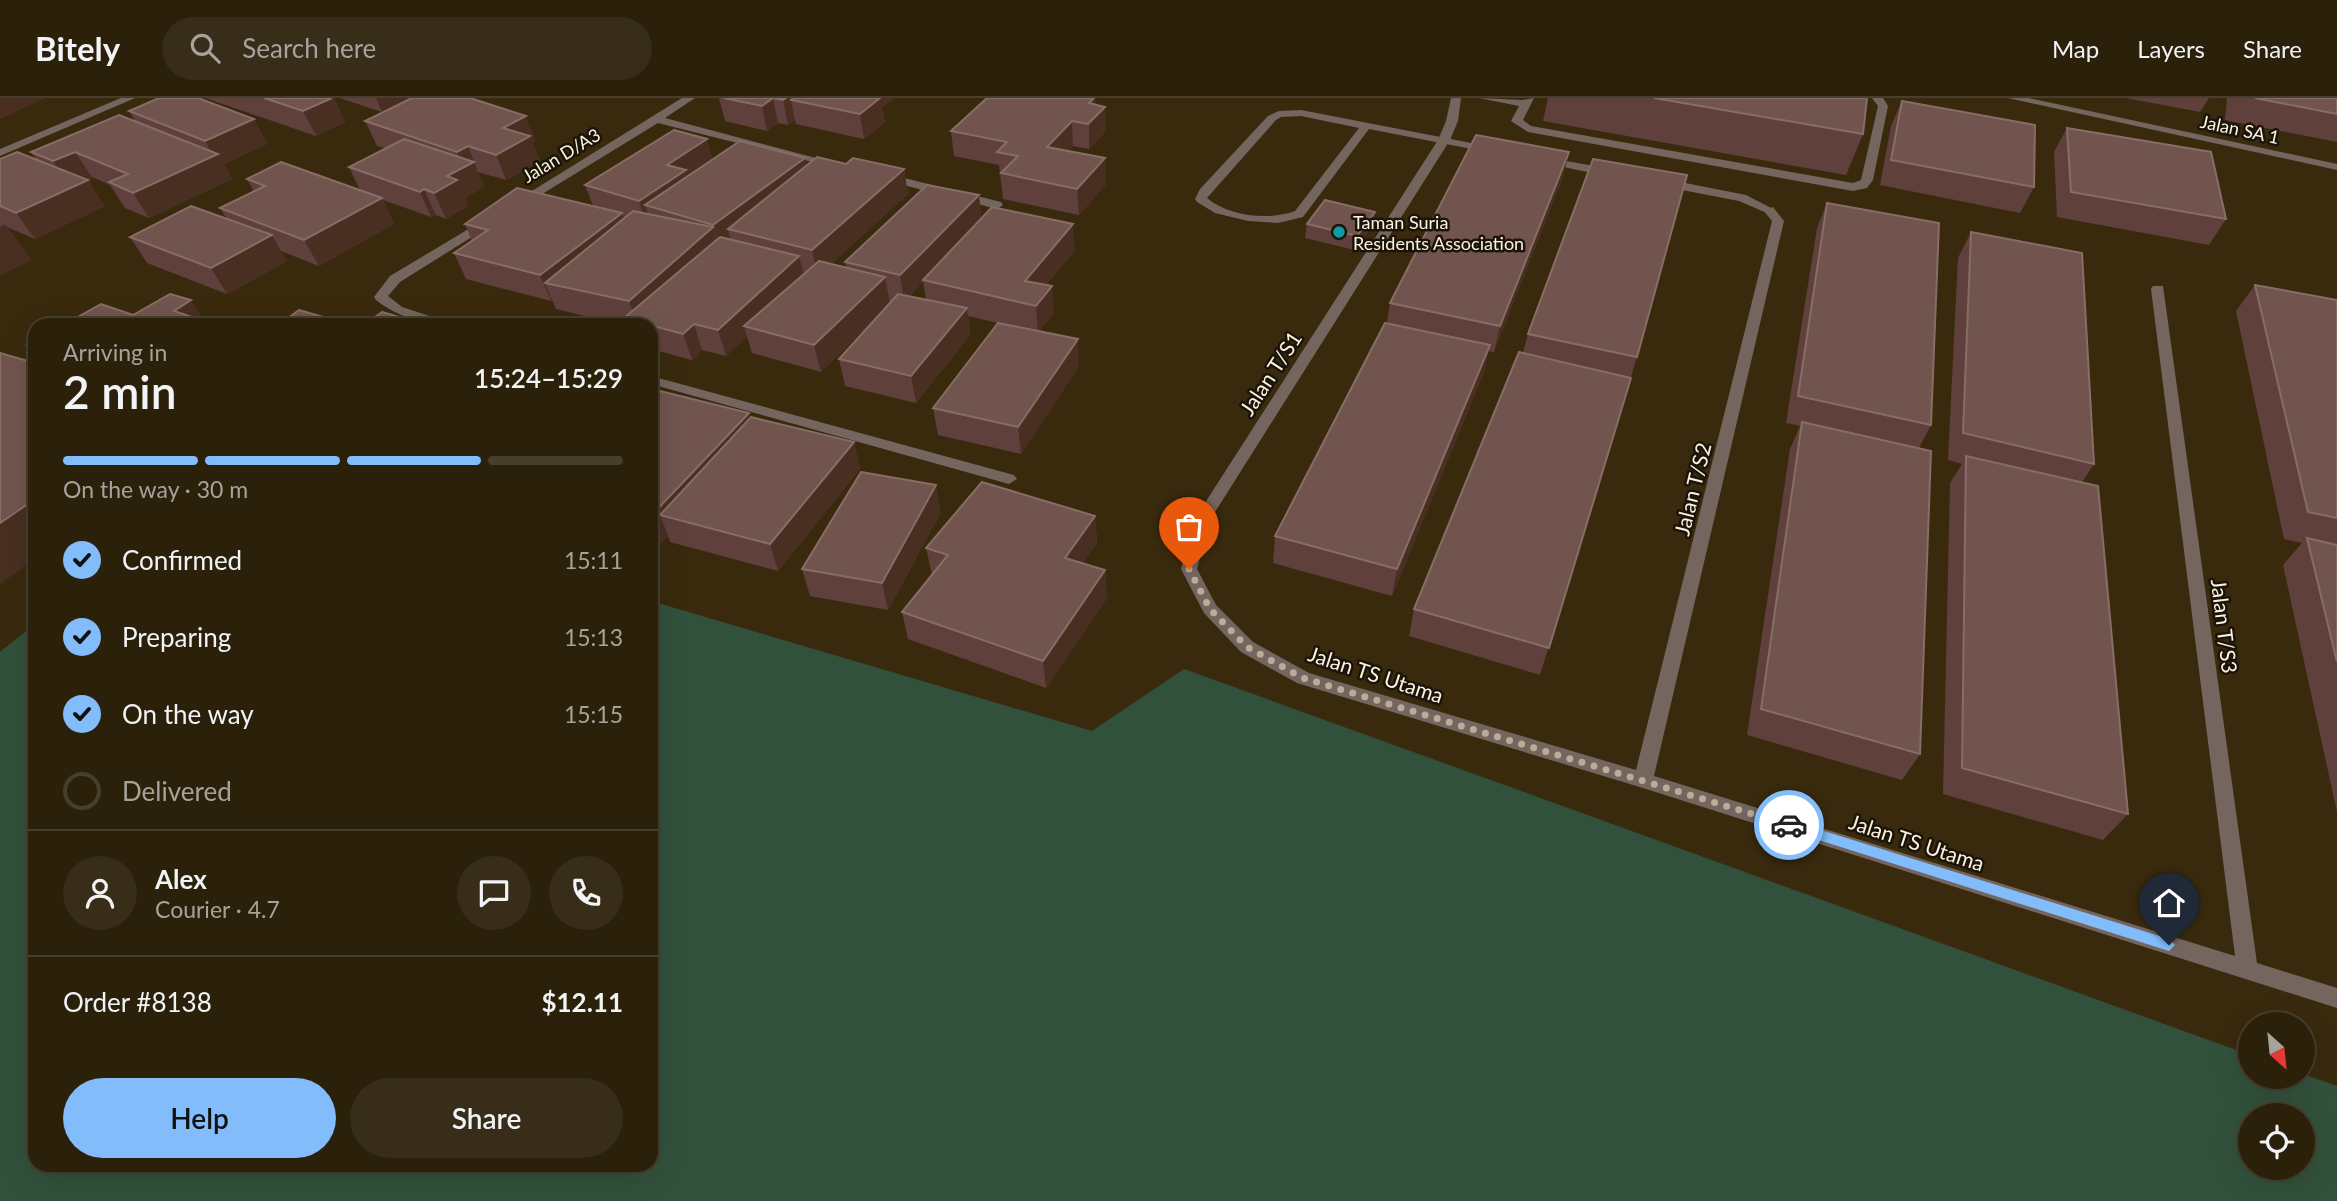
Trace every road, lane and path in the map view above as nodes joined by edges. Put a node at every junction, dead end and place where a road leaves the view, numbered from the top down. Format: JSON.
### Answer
{"nodes":[{"id":1,"x":130,"y":98,"type":"edge"},
{"id":2,"x":690,"y":98,"type":"edge"},
{"id":3,"x":1456,"y":98,"type":"edge"},
{"id":4,"x":1484,"y":98,"type":"edge"},
{"id":5,"x":1877,"y":98,"type":"edge"},
{"id":6,"x":2013,"y":98,"type":"edge"},
{"id":7,"x":1527,"y":101,"type":"edge"},
{"id":8,"x":657,"y":119,"type":"junction"},
{"id":9,"x":1366,"y":127,"type":"junction"},
{"id":10,"x":1444,"y":141,"type":"junction"},
{"id":11,"x":0,"y":153,"type":"edge"},
{"id":12,"x":1512,"y":154,"type":"edge"},
{"id":13,"x":1525,"y":156,"type":"edge"},
{"id":14,"x":2337,"y":167,"type":"edge"},
{"id":15,"x":853,"y":169,"type":"edge"},
{"id":16,"x":866,"y":172,"type":"edge"},
{"id":17,"x":1620,"y":174,"type":"edge"},
{"id":18,"x":1647,"y":180,"type":"edge"},
{"id":19,"x":997,"y":205,"type":"edge"},
{"id":20,"x":2158,"y":289,"type":"dead end"},
{"id":21,"x":426,"y":318,"type":"edge"},
{"id":22,"x":658,"y":382,"type":"edge"},
{"id":23,"x":1009,"y":479,"type":"dead end"},
{"id":24,"x":1247,"y":647,"type":"joint"},
{"id":25,"x":1643,"y":779,"type":"junction"},
{"id":26,"x":2247,"y":970,"type":"junction"},
{"id":27,"x":2337,"y":998,"type":"edge"}],
"edges":[{"from":1,"to":11,"type":"street"},
{"from":2,"to":8,"type":"street","name":"Jalan D/A3"},
{"from":3,"to":10,"type":"street","name":"Jalan T/S1"},
{"from":4,"to":7,"type":"street"},
{"from":5,"to":7,"type":"street"},
{"from":6,"to":14,"type":"street","name":"Jalan SA 1"},
{"from":8,"to":15,"type":"street"},
{"from":8,"to":21,"type":"street","name":"Jalan D/A3"},
{"from":9,"to":9,"type":"street"},
{"from":9,"to":10,"type":"street"},
{"from":10,"to":12,"type":"street"},
{"from":10,"to":24,"type":"street","name":"Jalan T/S1"},
{"from":13,"to":17,"type":"street"},
{"from":16,"to":19,"type":"street"},
{"from":18,"to":25,"type":"street","name":"Jalan T/S2"},
{"from":20,"to":26,"type":"street","name":"Jalan T/S3"},
{"from":22,"to":23,"type":"street"},
{"from":24,"to":25,"type":"street","name":"Jalan TS Utama"},
{"from":25,"to":26,"type":"street","name":"Jalan TS Utama"},
{"from":26,"to":27,"type":"street","name":"Jalan TS Utama"}]}
